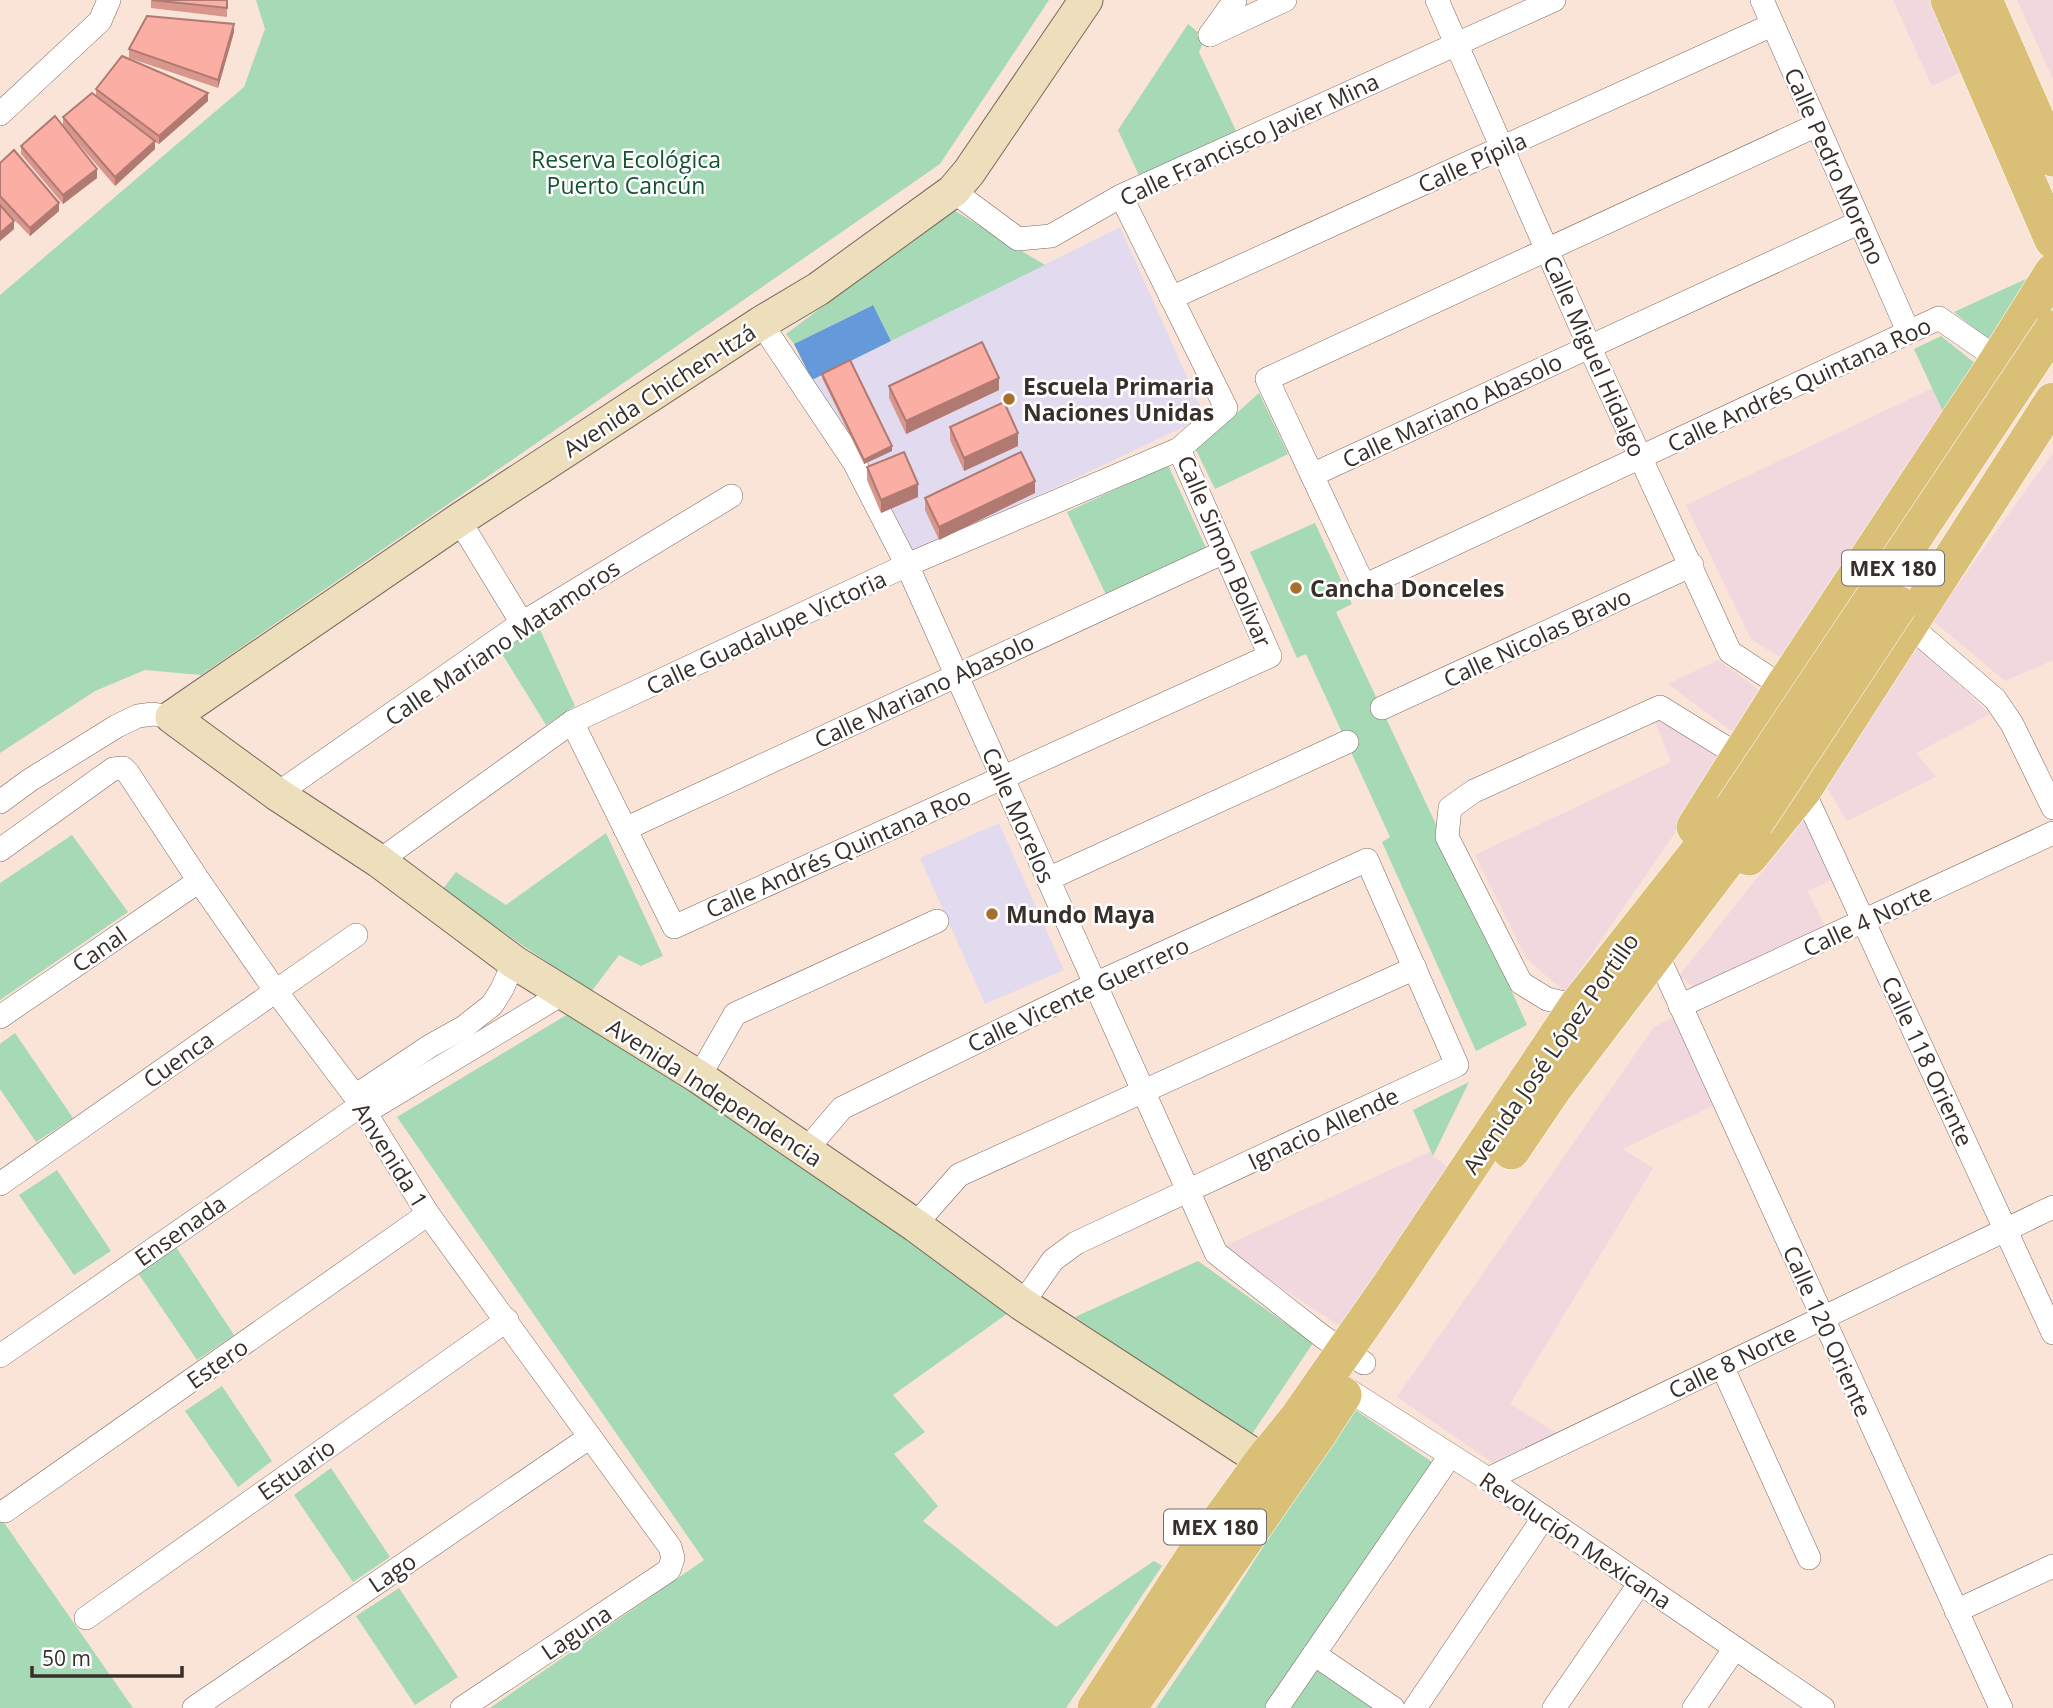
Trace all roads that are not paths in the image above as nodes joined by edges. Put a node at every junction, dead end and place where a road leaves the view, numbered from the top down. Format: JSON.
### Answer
{"nodes":[{"id":1,"x":109,"y":0,"type":"edge"},
{"id":2,"x":1087,"y":0,"type":"edge"},
{"id":3,"x":1235,"y":0,"type":"edge"},
{"id":4,"x":1285,"y":0,"type":"edge"},
{"id":5,"x":1437,"y":0,"type":"edge"},
{"id":6,"x":1554,"y":0,"type":"edge"},
{"id":7,"x":1762,"y":0,"type":"edge"},
{"id":8,"x":1949,"y":0,"type":"edge"},
{"id":9,"x":1984,"y":0,"type":"edge"},
{"id":10,"x":1772,"y":25,"type":"junction"},
{"id":11,"x":1457,"y":44,"type":"junction"},
{"id":12,"x":0,"y":114,"type":"edge"},
{"id":13,"x":1817,"y":125,"type":"junction"},
{"id":14,"x":1502,"y":149,"type":"junction"},
{"id":15,"x":2053,"y":158,"type":"edge"},
{"id":16,"x":953,"y":191,"type":"junction"},
{"id":17,"x":1121,"y":197,"type":"junction"},
{"id":18,"x":1860,"y":222,"type":"junction"},
{"id":19,"x":2053,"y":240,"type":"edge"},
{"id":20,"x":1547,"y":251,"type":"junction"},
{"id":21,"x":2053,"y":272,"type":"edge"},
{"id":22,"x":1171,"y":298,"type":"junction"},
{"id":23,"x":761,"y":323,"type":"junction"},
{"id":24,"x":2053,"y":329,"type":"edge"},
{"id":25,"x":1908,"y":331,"type":"junction"},
{"id":26,"x":1590,"y":348,"type":"junction"},
{"id":27,"x":1996,"y":362,"type":"junction"},
{"id":28,"x":2051,"y":394,"type":"edge"},
{"id":29,"x":1179,"y":449,"type":"junction"},
{"id":30,"x":1641,"y":458,"type":"junction"},
{"id":31,"x":1312,"y":475,"type":"junction"},
{"id":32,"x":731,"y":496,"type":"dead end"},
{"id":33,"x":459,"y":520,"type":"junction"},
{"id":34,"x":1224,"y":552,"type":"junction"},
{"id":35,"x":907,"y":565,"type":"junction"},
{"id":36,"x":1692,"y":565,"type":"junction"},
{"id":37,"x":522,"y":623,"type":"junction"},
{"id":38,"x":1909,"y":625,"type":"junction"},
{"id":39,"x":1270,"y":656,"type":"joint"},
{"id":40,"x":957,"y":675,"type":"junction"},
{"id":41,"x":1783,"y":687,"type":"junction"},
{"id":42,"x":1382,"y":708,"type":"dead end"},
{"id":43,"x":172,"y":718,"type":"junction"},
{"id":44,"x":572,"y":722,"type":"junction"},
{"id":45,"x":1347,"y":742,"type":"dead end"},
{"id":46,"x":1741,"y":757,"type":"junction"},
{"id":47,"x":1003,"y":778,"type":"junction"},
{"id":48,"x":1802,"y":790,"type":"junction"},
{"id":49,"x":277,"y":794,"type":"junction"},
{"id":50,"x":0,"y":802,"type":"edge"},
{"id":51,"x":2053,"y":808,"type":"edge"},
{"id":52,"x":1744,"y":816,"type":"junction"},
{"id":53,"x":625,"y":829,"type":"junction"},
{"id":54,"x":2053,"y":833,"type":"edge"},
{"id":55,"x":0,"y":850,"type":"edge"},
{"id":56,"x":379,"y":861,"type":"junction"},
{"id":57,"x":1048,"y":879,"type":"junction"},
{"id":58,"x":199,"y":881,"type":"junction"},
{"id":59,"x":937,"y":921,"type":"dead end"},
{"id":60,"x":1864,"y":921,"type":"junction"},
{"id":61,"x":356,"y":935,"type":"dead end"},
{"id":62,"x":1642,"y":947,"type":"junction"},
{"id":63,"x":514,"y":962,"type":"junction"},
{"id":64,"x":1415,"y":968,"type":"junction"},
{"id":65,"x":1095,"y":984,"type":"junction"},
{"id":66,"x":275,"y":990,"type":"junction"},
{"id":67,"x":562,"y":994,"type":"junction"},
{"id":68,"x":1577,"y":1006,"type":"junction"},
{"id":69,"x":1680,"y":1006,"type":"junction"},
{"id":70,"x":0,"y":1017,"type":"edge"},
{"id":71,"x":699,"y":1077,"type":"junction"},
{"id":72,"x":1144,"y":1093,"type":"junction"},
{"id":73,"x":360,"y":1105,"type":"junction"},
{"id":74,"x":806,"y":1150,"type":"junction"},
{"id":75,"x":0,"y":1184,"type":"edge"},
{"id":76,"x":1189,"y":1192,"type":"junction"},
{"id":77,"x":2053,"y":1207,"type":"edge"},
{"id":78,"x":428,"y":1214,"type":"junction"},
{"id":79,"x":915,"y":1225,"type":"junction"},
{"id":80,"x":2005,"y":1230,"type":"junction"},
{"id":81,"x":1022,"y":1304,"type":"junction"},
{"id":82,"x":1822,"y":1318,"type":"junction"},
{"id":83,"x":507,"y":1321,"type":"junction"},
{"id":84,"x":2053,"y":1333,"type":"edge"},
{"id":85,"x":0,"y":1356,"type":"edge"},
{"id":86,"x":1722,"y":1366,"type":"junction"},
{"id":87,"x":1345,"y":1369,"type":"junction"},
{"id":88,"x":590,"y":1437,"type":"junction"},
{"id":89,"x":1450,"y":1456,"type":"junction"},
{"id":90,"x":1262,"y":1461,"type":"junction"},
{"id":91,"x":1488,"y":1479,"type":"junction"},
{"id":92,"x":5,"y":1511,"type":"dead end"},
{"id":93,"x":1544,"y":1517,"type":"junction"},
{"id":94,"x":670,"y":1547,"type":"joint"},
{"id":95,"x":1809,"y":1558,"type":"dead end"},
{"id":96,"x":2053,"y":1566,"type":"edge"},
{"id":97,"x":1640,"y":1583,"type":"junction"},
{"id":98,"x":1956,"y":1611,"type":"junction"},
{"id":99,"x":86,"y":1618,"type":"dead end"},
{"id":100,"x":1735,"y":1648,"type":"junction"},
{"id":101,"x":1314,"y":1654,"type":"junction"},
{"id":102,"x":194,"y":1708,"type":"edge"},
{"id":103,"x":462,"y":1708,"type":"edge"},
{"id":104,"x":1096,"y":1708,"type":"edge"},
{"id":105,"x":1128,"y":1708,"type":"edge"},
{"id":106,"x":1276,"y":1708,"type":"edge"},
{"id":107,"x":1393,"y":1708,"type":"edge"},
{"id":108,"x":1415,"y":1708,"type":"edge"},
{"id":109,"x":1554,"y":1708,"type":"edge"},
{"id":110,"x":1694,"y":1708,"type":"edge"},
{"id":111,"x":1823,"y":1708,"type":"edge"},
{"id":112,"x":2001,"y":1708,"type":"edge"}],
"edges":[{"from":1,"to":12,"type":"street"},
{"from":2,"to":16,"type":"street","name":"Avenida Chichen-Itzá"},
{"from":3,"to":4,"type":"street"},
{"from":5,"to":11,"type":"street","name":"Calle Miguel Hidalgo"},
{"from":6,"to":11,"type":"street","name":"Calle Francisco Javier Mina"},
{"from":7,"to":10,"type":"street","name":"Calle Pedro Moreno"},
{"from":8,"to":19,"type":"main road"},
{"from":9,"to":15,"type":"main road"},
{"from":10,"to":13,"type":"street","name":"Calle Pedro Moreno"},
{"from":10,"to":14,"type":"street","name":"Calle Pípila"},
{"from":11,"to":14,"type":"street","name":"Calle Miguel Hidalgo"},
{"from":11,"to":17,"type":"street","name":"Calle Francisco Javier Mina"},
{"from":13,"to":18,"type":"street","name":"Calle Pedro Moreno"},
{"from":13,"to":20,"type":"street"},
{"from":14,"to":20,"type":"street","name":"Calle Miguel Hidalgo"},
{"from":14,"to":22,"type":"street","name":"Calle Pípila"},
{"from":16,"to":17,"type":"street","name":"Calle Francisco Javier Mina"},
{"from":16,"to":23,"type":"street","name":"Avenida Chichen-Itzá"},
{"from":17,"to":22,"type":"street","name":"Calle Simon Bolivar"},
{"from":18,"to":25,"type":"street","name":"Calle Pedro Moreno"},
{"from":18,"to":26,"type":"street","name":"Calle Mariano Abasolo"},
{"from":20,"to":26,"type":"street","name":"Calle Miguel Hidalgo"},
{"from":20,"to":31,"type":"street"},
{"from":21,"to":27,"type":"main road"},
{"from":22,"to":29,"type":"street","name":"Calle Simon Bolivar"},
{"from":23,"to":33,"type":"street","name":"Avenida Chichen-Itzá"},
{"from":23,"to":35,"type":"street","name":"Calle Morelos"},
{"from":24,"to":52,"type":"main road","name":"Avenida José López Portillo","number":"MEX 180","bridge":true},
{"from":25,"to":27,"type":"street","name":"Calle Andrés Quintana Roo"},
{"from":25,"to":30,"type":"street","name":"Calle Andrés Quintana Roo"},
{"from":26,"to":30,"type":"street","name":"Calle Miguel Hidalgo"},
{"from":26,"to":31,"type":"street","name":"Calle Mariano Abasolo"},
{"from":27,"to":28,"type":"main road"},
{"from":27,"to":41,"type":"main road"},
{"from":28,"to":38,"type":"main road"},
{"from":28,"to":52,"type":"main road","name":"Avenida José López Portillo","number":"MEX 180","bridge":true},
{"from":29,"to":34,"type":"street","name":"Calle Simon Bolivar"},
{"from":29,"to":35,"type":"street","name":"Calle Guadalupe Victoria"},
{"from":30,"to":31,"type":"street","name":"Calle Andrés Quintana Roo"},
{"from":30,"to":36,"type":"street","name":"Calle Miguel Hidalgo"},
{"from":32,"to":37,"type":"street","name":"Calle Mariano Matamoros"},
{"from":33,"to":37,"type":"street"},
{"from":33,"to":43,"type":"street","name":"Avenida Chichen-Itzá"},
{"from":34,"to":39,"type":"street","name":"Calle Simon Bolivar"},
{"from":34,"to":40,"type":"street","name":"Calle Mariano Abasolo"},
{"from":35,"to":40,"type":"street","name":"Calle Morelos"},
{"from":35,"to":44,"type":"street","name":"Calle Guadalupe Victoria"},
{"from":36,"to":41,"type":"street","name":"Calle Miguel Hidalgo"},
{"from":36,"to":42,"type":"street","name":"Calle Nicolas Bravo"},
{"from":37,"to":49,"type":"street","name":"Calle Mariano Matamoros"},
{"from":38,"to":48,"type":"main road"},
{"from":38,"to":51,"type":"street"},
{"from":39,"to":47,"type":"street","name":"Calle Andrés Quintana Roo"},
{"from":40,"to":47,"type":"street","name":"Calle Morelos"},
{"from":40,"to":53,"type":"street","name":"Calle Mariano Abasolo"},
{"from":41,"to":46,"type":"main road"},
{"from":43,"to":49,"type":"street","name":"Avenida Independencia"},
{"from":43,"to":50,"type":"street"},
{"from":44,"to":53,"type":"street"},
{"from":44,"to":56,"type":"street","name":"Calle Guadalupe Victoria"},
{"from":45,"to":57,"type":"street"},
{"from":46,"to":62,"type":"main road"},
{"from":46,"to":68,"type":"street"},
{"from":47,"to":53,"type":"street","name":"Calle Andrés Quintana Roo"},
{"from":47,"to":57,"type":"street","name":"Calle Morelos"},
{"from":48,"to":60,"type":"street","name":"Calle 118 Oriente"},
{"from":48,"to":62,"type":"main road"},
{"from":49,"to":56,"type":"street","name":"Avenida Independencia"},
{"from":52,"to":62,"type":"main road","name":"Avenida José López Portillo","number":"MEX 180"},
{"from":54,"to":60,"type":"street","name":"Calle 4 Norte"},
{"from":55,"to":58,"type":"street","name":"Anvenida 1"},
{"from":56,"to":63,"type":"street","name":"Avenida Independencia"},
{"from":57,"to":65,"type":"street","name":"Calle Morelos"},
{"from":58,"to":66,"type":"street","name":"Anvenida 1"},
{"from":58,"to":70,"type":"street","name":"Canal"},
{"from":59,"to":71,"type":"street"},
{"from":60,"to":69,"type":"street","name":"Calle 4 Norte"},
{"from":60,"to":80,"type":"street","name":"Calle 118 Oriente"},
{"from":61,"to":66,"type":"street","name":"Cuenca"},
{"from":62,"to":68,"type":"main road","name":"Avenida José López Portillo","number":"MEX 180"},
{"from":62,"to":69,"type":"street","name":"Calle 120 Oriente"},
{"from":62,"to":87,"type":"main road","name":"Avenida José López Portillo","number":"MEX 180"},
{"from":63,"to":67,"type":"street","name":"Avenida Independencia"},
{"from":63,"to":73,"type":"street","name":"Ensenada"},
{"from":64,"to":65,"type":"street","name":"Calle Vicente Guerrero"},
{"from":64,"to":72,"type":"street"},
{"from":64,"to":76,"type":"street","name":"Ignacio Allende"},
{"from":65,"to":72,"type":"street","name":"Calle Morelos"},
{"from":65,"to":74,"type":"street","name":"Calle Vicente Guerrero"},
{"from":66,"to":73,"type":"street","name":"Anvenida 1"},
{"from":66,"to":75,"type":"street","name":"Cuenca"},
{"from":67,"to":71,"type":"street","name":"Avenida Independencia"},
{"from":67,"to":73,"type":"street","name":"Ensenada"},
{"from":68,"to":87,"type":"main road","name":"Avenida José López Portillo","number":"MEX 180"},
{"from":69,"to":82,"type":"street","name":"Calle 120 Oriente"},
{"from":71,"to":74,"type":"street","name":"Avenida Independencia"},
{"from":72,"to":76,"type":"street","name":"Calle Morelos"},
{"from":72,"to":79,"type":"street"},
{"from":73,"to":78,"type":"street","name":"Anvenida 1"},
{"from":73,"to":85,"type":"street","name":"Ensenada"},
{"from":74,"to":79,"type":"street","name":"Avenida Independencia"},
{"from":76,"to":81,"type":"street","name":"Ignacio Allende"},
{"from":76,"to":87,"type":"street","name":"Calle Morelos"},
{"from":77,"to":80,"type":"street","name":"Calle 8 Norte"},
{"from":78,"to":83,"type":"street","name":"Anvenida 1"},
{"from":78,"to":92,"type":"street","name":"Estero"},
{"from":79,"to":81,"type":"street","name":"Avenida Independencia"},
{"from":80,"to":82,"type":"street","name":"Calle 8 Norte"},
{"from":80,"to":84,"type":"street","name":"Calle 118 Oriente"},
{"from":81,"to":90,"type":"street","name":"Avenida Independencia"},
{"from":82,"to":86,"type":"street","name":"Calle 8 Norte"},
{"from":82,"to":98,"type":"street","name":"Calle 120 Oriente"},
{"from":83,"to":88,"type":"street","name":"Anvenida 1"},
{"from":83,"to":99,"type":"street","name":"Estuario"},
{"from":86,"to":91,"type":"street","name":"Calle 8 Norte"},
{"from":86,"to":95,"type":"street"},
{"from":87,"to":89,"type":"street","name":"Revolución Mexicana"},
{"from":87,"to":90,"type":"main road","name":"Avenida José López Portillo","number":"MEX 180"},
{"from":87,"to":105,"type":"main road","name":"Avenida José López Portillo","number":"MEX 180"},
{"from":88,"to":94,"type":"street","name":"Anvenida 1"},
{"from":88,"to":102,"type":"street","name":"Lago"},
{"from":89,"to":91,"type":"street","name":"Revolución Mexicana"},
{"from":89,"to":101,"type":"street"},
{"from":90,"to":104,"type":"main road","name":"Avenida José López Portillo","number":"MEX 180"},
{"from":91,"to":93,"type":"street","name":"Revolución Mexicana"},
{"from":93,"to":97,"type":"street","name":"Revolución Mexicana"},
{"from":93,"to":108,"type":"street"},
{"from":94,"to":103,"type":"street","name":"Laguna"},
{"from":96,"to":98,"type":"street"},
{"from":97,"to":100,"type":"street","name":"Revolución Mexicana"},
{"from":97,"to":109,"type":"street"},
{"from":98,"to":112,"type":"street","name":"Calle 120 Oriente"},
{"from":100,"to":110,"type":"street"},
{"from":100,"to":111,"type":"street","name":"Revolución Mexicana"},
{"from":101,"to":106,"type":"street"},
{"from":101,"to":107,"type":"street"}]}
